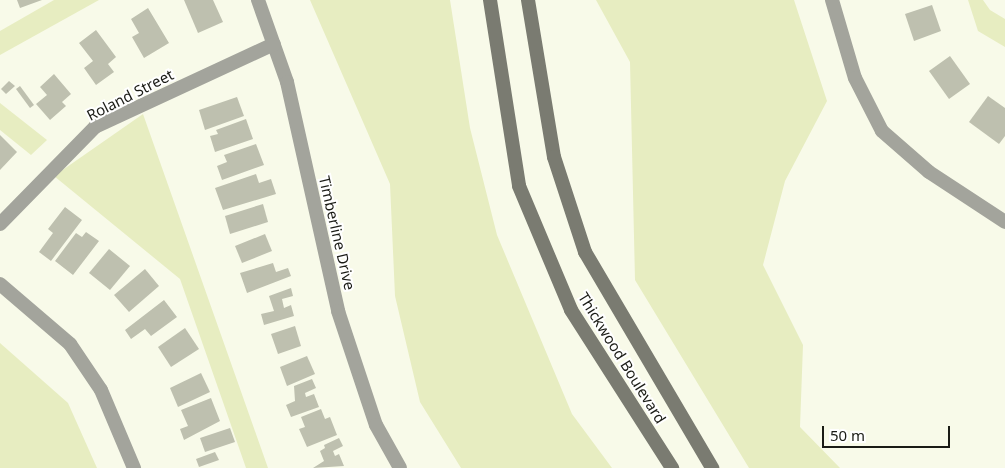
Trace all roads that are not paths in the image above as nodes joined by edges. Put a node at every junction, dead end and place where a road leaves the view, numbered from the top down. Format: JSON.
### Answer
{"nodes":[{"id":1,"x":258,"y":0,"type":"edge"},
{"id":2,"x":490,"y":0,"type":"edge"},
{"id":3,"x":528,"y":0,"type":"edge"},
{"id":4,"x":832,"y":0,"type":"edge"},
{"id":5,"x":274,"y":44,"type":"junction"},
{"id":6,"x":1005,"y":222,"type":"edge"},
{"id":7,"x":0,"y":224,"type":"edge"},
{"id":8,"x":0,"y":284,"type":"edge"},
{"id":9,"x":134,"y":468,"type":"edge"},
{"id":10,"x":400,"y":468,"type":"edge"},
{"id":11,"x":672,"y":468,"type":"edge"},
{"id":12,"x":712,"y":468,"type":"edge"}],
"edges":[{"from":1,"to":5,"type":"street","name":"Timberline Drive"},
{"from":2,"to":11,"type":"main road","name":"Thickwood Boulevard"},
{"from":3,"to":12,"type":"main road","name":"Thickwood Boulevard"},
{"from":4,"to":6,"type":"street"},
{"from":5,"to":7,"type":"street","name":"Roland Street"},
{"from":5,"to":10,"type":"street","name":"Timberline Drive"},
{"from":8,"to":9,"type":"street"}]}
